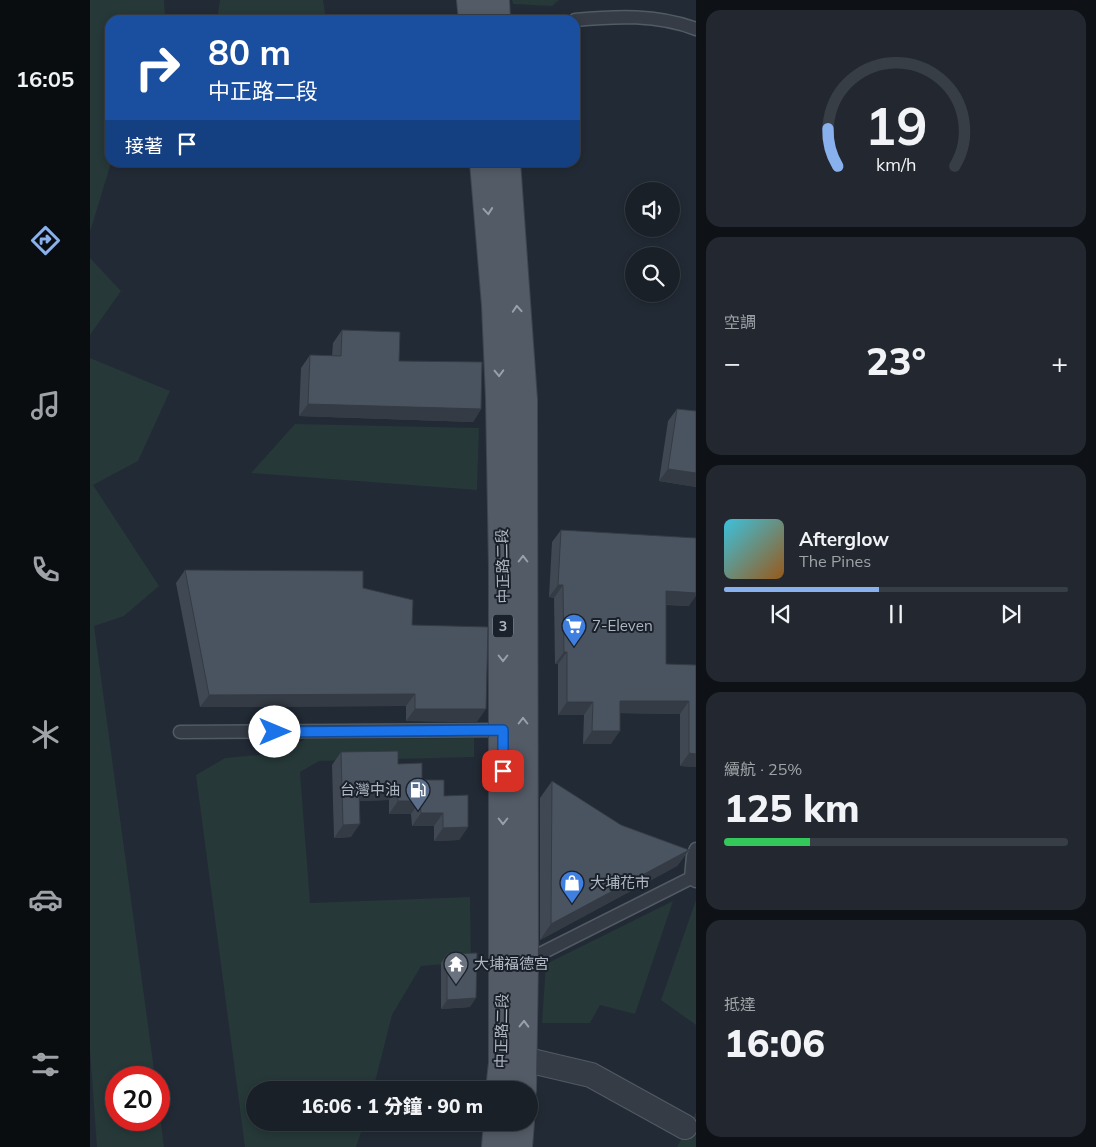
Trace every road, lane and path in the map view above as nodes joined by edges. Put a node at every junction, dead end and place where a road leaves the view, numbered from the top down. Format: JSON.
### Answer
{"nodes":[{"id":1,"x":471,"y":0,"type":"edge"},
{"id":2,"x":495,"y":0,"type":"edge"},
{"id":3,"x":472,"y":15,"type":"edge"},
{"id":4,"x":496,"y":15,"type":"edge"},
{"id":5,"x":580,"y":20,"type":"edge"},
{"id":6,"x":696,"y":29,"type":"edge"},
{"id":7,"x":484,"y":167,"type":"edge"},
{"id":8,"x":506,"y":167,"type":"edge"},
{"id":9,"x":503,"y":730,"type":"junction"},
{"id":10,"x":180,"y":732,"type":"dead end"},
{"id":11,"x":696,"y":849,"type":"edge"},
{"id":12,"x":694,"y":879,"type":"edge"},
{"id":13,"x":524,"y":962,"type":"junction"},
{"id":14,"x":523,"y":1059,"type":"junction"},
{"id":15,"x":501,"y":1081,"type":"edge"},
{"id":16,"x":522,"y":1081,"type":"edge"},
{"id":17,"x":685,"y":1127,"type":"dead end"},
{"id":18,"x":497,"y":1131,"type":"edge"},
{"id":19,"x":519,"y":1131,"type":"edge"},
{"id":20,"x":496,"y":1147,"type":"edge"},
{"id":21,"x":518,"y":1147,"type":"edge"}],
"edges":[{"from":1,"to":3,"type":"main road"},
{"from":2,"to":4,"type":"main road"},
{"from":5,"to":6,"type":"lane"},
{"from":7,"to":9,"type":"main road","name":"中正路二段","number":"3","one_way":true},
{"from":13,"to":8,"type":"main road","name":"中正路二段","number":"3","one_way":true},
{"from":9,"to":10,"type":"lane"},
{"from":9,"to":15,"type":"main road","name":"中正路二段","number":"3","one_way":true},
{"from":11,"to":12,"type":"lane"},
{"from":12,"to":13,"type":"lane"},
{"from":14,"to":13,"type":"main road","name":"中正路二段","number":"3","one_way":true},
{"from":14,"to":16,"type":"main road","name":"中正路二段","number":"3"},
{"from":14,"to":17,"type":"street"},
{"from":18,"to":20,"type":"main road"},
{"from":19,"to":21,"type":"main road"}]}
